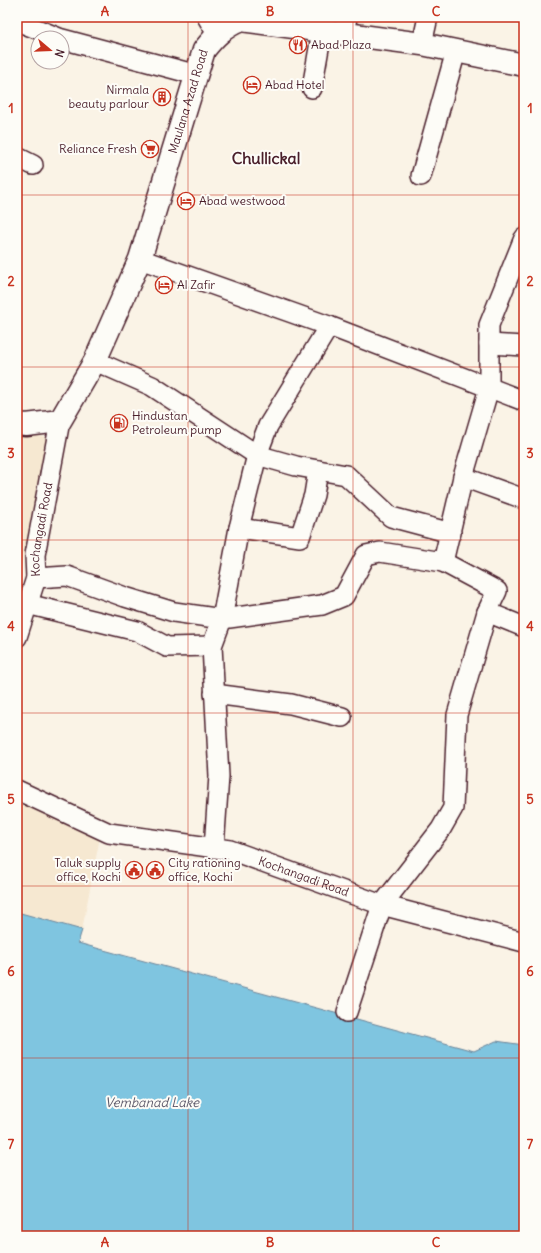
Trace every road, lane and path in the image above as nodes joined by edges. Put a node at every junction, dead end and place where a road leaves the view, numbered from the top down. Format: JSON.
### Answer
{"nodes":[{"id":1,"x":428,"y":17,"type":"edge"},
{"id":2,"x":17,"y":21,"type":"edge"},
{"id":3,"x":212,"y":26,"type":"edge"},
{"id":4,"x":345,"y":26,"type":"edge"},
{"id":5,"x":39,"y":30,"type":"edge"},
{"id":6,"x":322,"y":31,"type":"junction"},
{"id":7,"x":70,"y":41,"type":"edge"},
{"id":8,"x":422,"y":44,"type":"junction"},
{"id":9,"x":456,"y":51,"type":"junction"},
{"id":10,"x":524,"y":65,"type":"edge"},
{"id":11,"x":197,"y":75,"type":"junction"},
{"id":12,"x":312,"y":88,"type":"dead end"},
{"id":13,"x":421,"y":176,"type":"dead end"},
{"id":14,"x":524,"y":238,"type":"edge"},
{"id":15,"x":140,"y":259,"type":"junction"},
{"id":16,"x":329,"y":326,"type":"junction"},
{"id":17,"x":489,"y":344,"type":"junction"},
{"id":18,"x":524,"y":346,"type":"edge"},
{"id":19,"x":95,"y":361,"type":"junction"},
{"id":20,"x":489,"y":388,"type":"junction"},
{"id":21,"x":524,"y":401,"type":"edge"},
{"id":22,"x":60,"y":421,"type":"junction"},
{"id":23,"x":17,"y":424,"type":"edge"},
{"id":24,"x":257,"y":455,"type":"junction"},
{"id":25,"x":318,"y":470,"type":"junction"},
{"id":26,"x":463,"y":477,"type":"junction"},
{"id":27,"x":524,"y":499,"type":"edge"},
{"id":28,"x":239,"y":528,"type":"junction"},
{"id":29,"x":451,"y":533,"type":"junction"},
{"id":30,"x":443,"y":562,"type":"junction"},
{"id":31,"x":36,"y":578,"type":"junction"},
{"id":32,"x":27,"y":604,"type":"junction"},
{"id":33,"x":487,"y":612,"type":"junction"},
{"id":34,"x":222,"y":618,"type":"junction"},
{"id":35,"x":524,"y":627,"type":"edge"},
{"id":36,"x":17,"y":637,"type":"edge"},
{"id":37,"x":212,"y":646,"type":"junction"},
{"id":38,"x":214,"y":694,"type":"junction"},
{"id":39,"x":342,"y":717,"type":"dead end"},
{"id":40,"x":17,"y":790,"type":"edge"},
{"id":41,"x":214,"y":848,"type":"junction"},
{"id":42,"x":382,"y":906,"type":"junction"},
{"id":43,"x":524,"y":942,"type":"edge"},
{"id":44,"x":347,"y":1012,"type":"dead end"}],
"edges":[{"from":1,"to":8,"type":"street"},
{"from":2,"to":5,"type":"street"},
{"from":3,"to":6,"type":"main road","name":"Maulana Azad Road"},
{"from":3,"to":11,"type":"main road","name":"Maulana Azad Road"},
{"from":4,"to":6,"type":"main road","name":"Maulana Azad Road"},
{"from":4,"to":8,"type":"main road","name":"Maulana Azad Road"},
{"from":6,"to":12,"type":"street"},
{"from":7,"to":11,"type":"street"},
{"from":8,"to":9,"type":"main road","name":"Maulana Azad Road"},
{"from":9,"to":10,"type":"main road","name":"Maulana Azad Road"},
{"from":9,"to":13,"type":"street"},
{"from":11,"to":15,"type":"main road","name":"Maulana Azad Road"},
{"from":14,"to":17,"type":"street"},
{"from":15,"to":16,"type":"street"},
{"from":15,"to":19,"type":"main road","name":"Maulana Azad Road"},
{"from":16,"to":20,"type":"street"},
{"from":16,"to":24,"type":"street"},
{"from":17,"to":18,"type":"street"},
{"from":17,"to":20,"type":"street"},
{"from":19,"to":22,"type":"main road","name":"Maulana Azad Road"},
{"from":19,"to":24,"type":"street"},
{"from":20,"to":21,"type":"street"},
{"from":20,"to":26,"type":"street"},
{"from":22,"to":23,"type":"main road"},
{"from":22,"to":31,"type":"street","name":"Kochangadi Road"},
{"from":24,"to":25,"type":"street"},
{"from":24,"to":28,"type":"street"},
{"from":25,"to":28,"type":"street"},
{"from":25,"to":29,"type":"street"},
{"from":26,"to":27,"type":"street"},
{"from":26,"to":29,"type":"street"},
{"from":28,"to":34,"type":"street"},
{"from":29,"to":30,"type":"street"},
{"from":30,"to":33,"type":"street"},
{"from":30,"to":34,"type":"street"},
{"from":31,"to":32,"type":"street","name":"Kochangadi Road"},
{"from":31,"to":34,"type":"street"},
{"from":32,"to":36,"type":"street","name":"Kochangadi Road"},
{"from":32,"to":37,"type":"street"},
{"from":33,"to":35,"type":"street"},
{"from":33,"to":42,"type":"street"},
{"from":34,"to":37,"type":"street"},
{"from":37,"to":38,"type":"street"},
{"from":38,"to":39,"type":"street"},
{"from":38,"to":41,"type":"street"},
{"from":40,"to":41,"type":"street","name":"Kochangadi Road"},
{"from":41,"to":42,"type":"street","name":"Kochangadi Road"},
{"from":42,"to":43,"type":"street","name":"Kochangadi Road"},
{"from":42,"to":44,"type":"street"}]}
